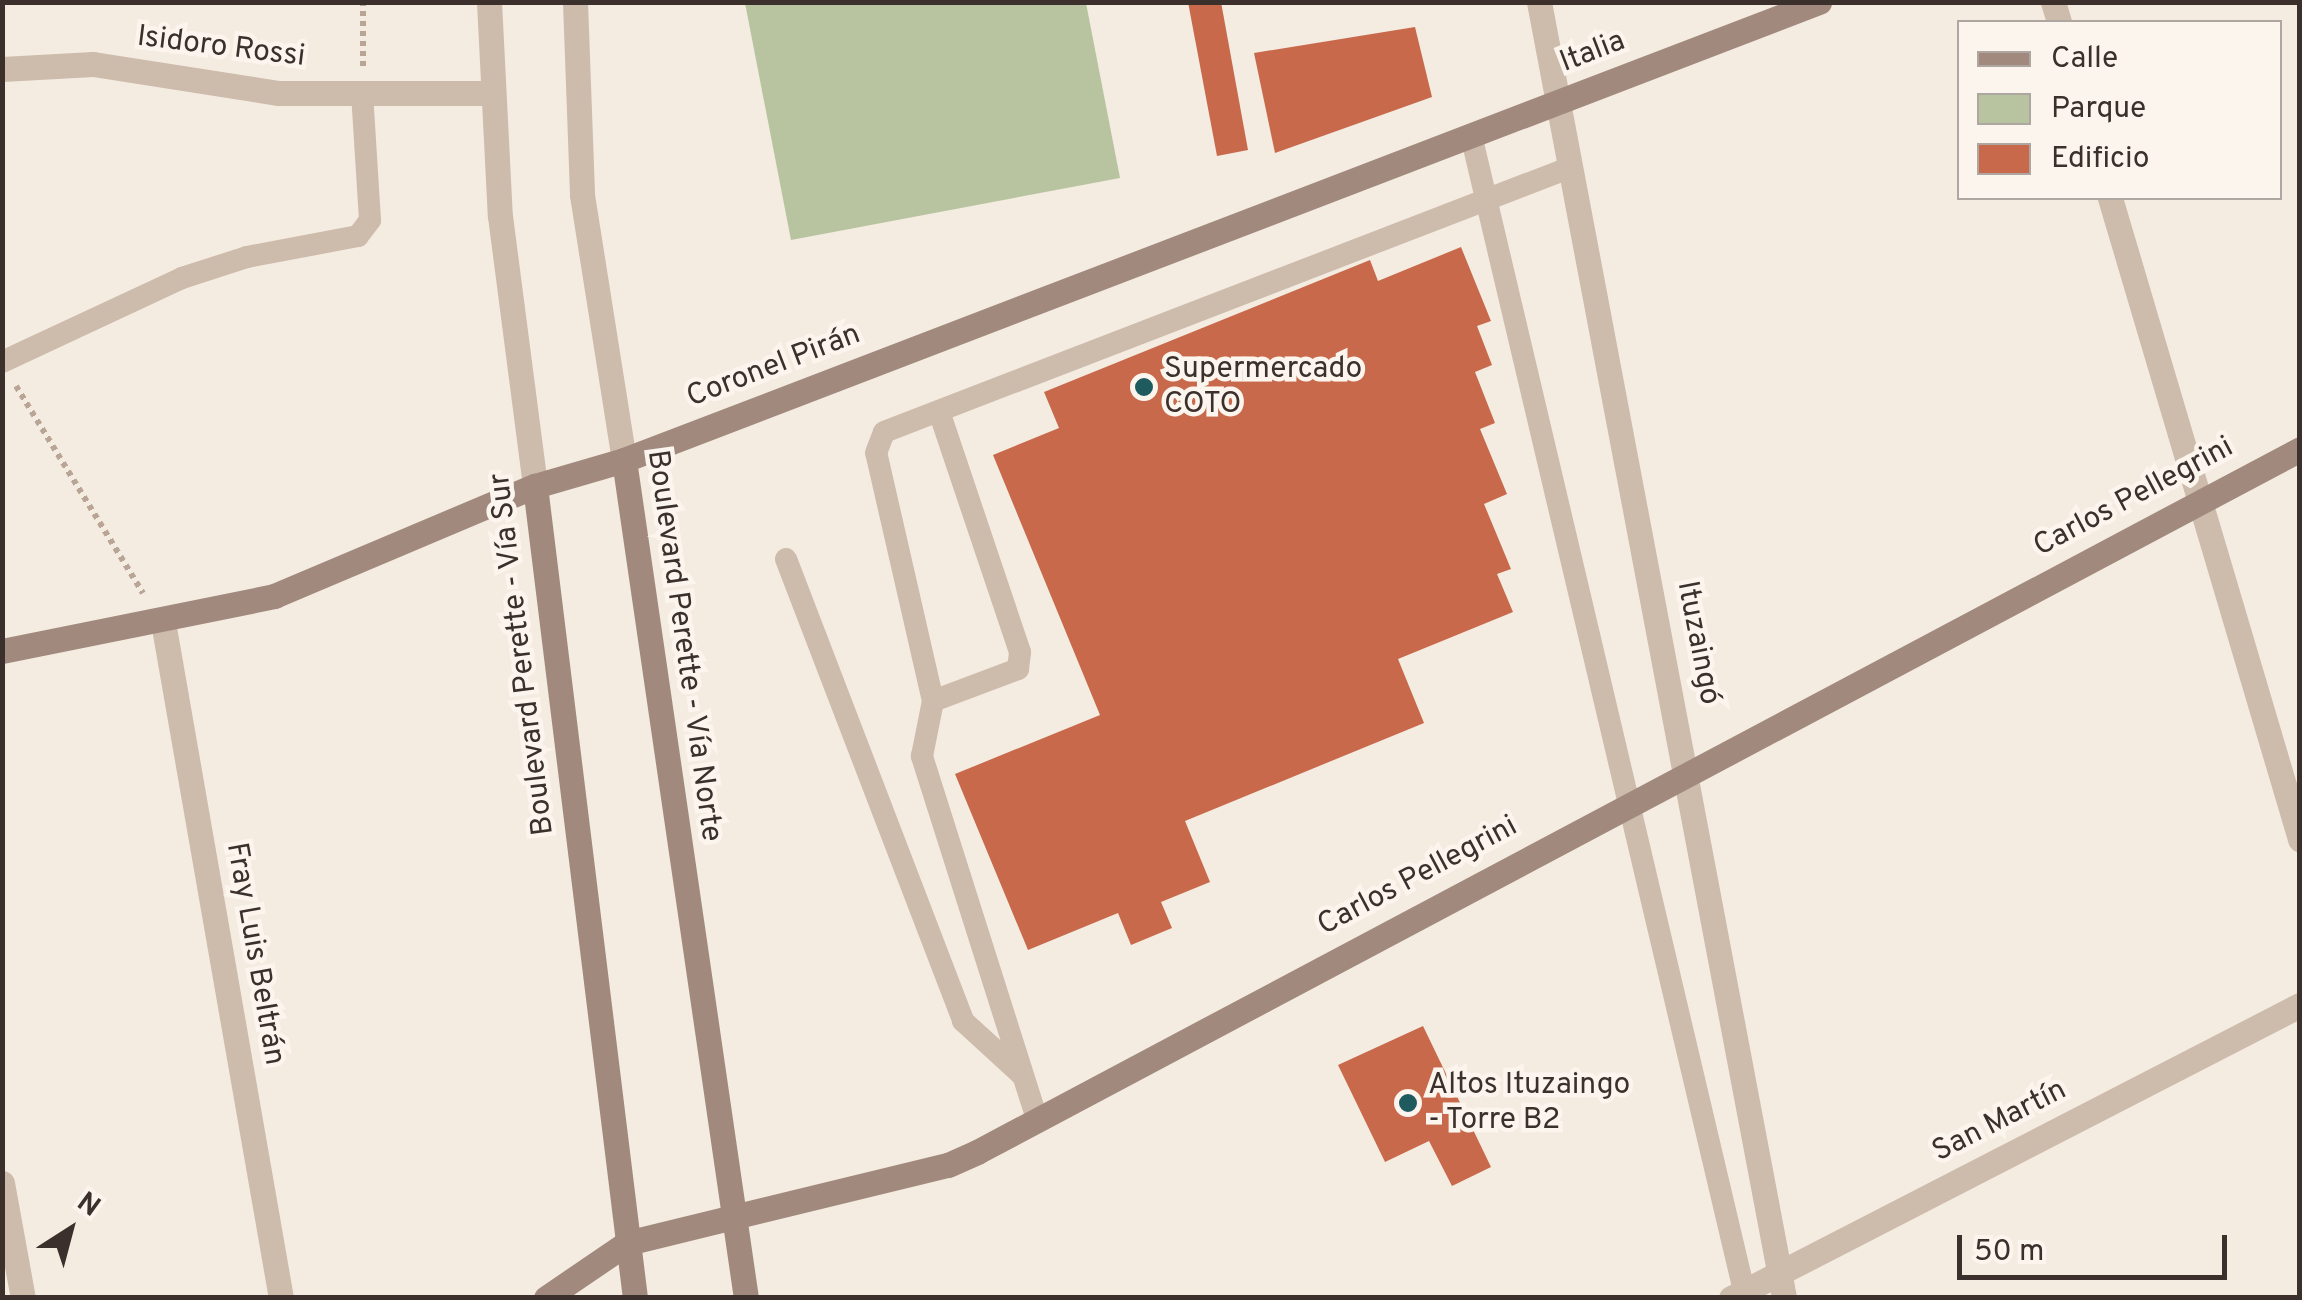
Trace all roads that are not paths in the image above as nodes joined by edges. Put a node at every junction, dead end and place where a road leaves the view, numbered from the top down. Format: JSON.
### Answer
{"nodes":[{"id":1,"x":489,"y":2,"type":"edge"},
{"id":2,"x":575,"y":2,"type":"edge"},
{"id":3,"x":1538,"y":2,"type":"edge"},
{"id":4,"x":1820,"y":2,"type":"edge"},
{"id":5,"x":2,"y":69,"type":"edge"},
{"id":6,"x":362,"y":94,"type":"junction"},
{"id":7,"x":492,"y":94,"type":"junction"},
{"id":8,"x":1558,"y":101,"type":"junction"},
{"id":9,"x":1471,"y":135,"type":"junction"},
{"id":10,"x":1571,"y":167,"type":"junction"},
{"id":11,"x":1488,"y":200,"type":"junction"},
{"id":12,"x":2111,"y":200,"type":"edge"},
{"id":13,"x":8,"y":371,"type":"edge"},
{"id":14,"x":939,"y":411,"type":"junction"},
{"id":15,"x":2300,"y":449,"type":"edge"},
{"id":16,"x":624,"y":460,"type":"junction"},
{"id":17,"x":536,"y":486,"type":"junction"},
{"id":18,"x":2200,"y":500,"type":"junction"},
{"id":19,"x":786,"y":559,"type":"dead end"},
{"id":20,"x":163,"y":622,"type":"junction"},
{"id":21,"x":2,"y":651,"type":"edge"},
{"id":22,"x":933,"y":701,"type":"junction"},
{"id":23,"x":1688,"y":771,"type":"junction"},
{"id":24,"x":1624,"y":804,"type":"junction"},
{"id":25,"x":2300,"y":839,"type":"edge"},
{"id":26,"x":2300,"y":1005,"type":"edge"},
{"id":27,"x":1024,"y":1077,"type":"junction"},
{"id":28,"x":1038,"y":1120,"type":"junction"},
{"id":29,"x":2,"y":1183,"type":"edge"},
{"id":30,"x":732,"y":1215,"type":"junction"},
{"id":31,"x":627,"y":1243,"type":"junction"},
{"id":32,"x":1782,"y":1285,"type":"edge"},
{"id":33,"x":1738,"y":1294,"type":"edge"},
{"id":34,"x":23,"y":1298,"type":"edge"},
{"id":35,"x":281,"y":1298,"type":"edge"},
{"id":36,"x":546,"y":1298,"type":"edge"},
{"id":37,"x":635,"y":1298,"type":"edge"},
{"id":38,"x":746,"y":1298,"type":"edge"}],
"edges":[{"from":1,"to":7,"type":"street","name":"Boulevard Perette - Vía Sur"},
{"from":2,"to":16,"type":"street","name":"Boulevard Perette - Vía Norte"},
{"from":3,"to":8,"type":"street","name":"Ituzaingó"},
{"from":4,"to":8,"type":"street","name":"Italia"},
{"from":5,"to":6,"type":"street","name":"Isidoro Rossi"},
{"from":6,"to":7,"type":"street","name":"Isidoro Rossi"},
{"from":6,"to":13,"type":"lane"},
{"from":7,"to":17,"type":"street","name":"Boulevard Perette - Vía Sur"},
{"from":8,"to":9,"type":"street","name":"Coronel Pirán"},
{"from":8,"to":10,"type":"street","name":"Ituzaingó"},
{"from":9,"to":11,"type":"lane"},
{"from":9,"to":16,"type":"street","name":"Coronel Pirán"},
{"from":10,"to":11,"type":"lane"},
{"from":10,"to":23,"type":"street","name":"Ituzaingó"},
{"from":11,"to":14,"type":"lane"},
{"from":11,"to":24,"type":"lane"},
{"from":12,"to":18,"type":"street"},
{"from":14,"to":22,"type":"lane"},
{"from":14,"to":22,"type":"lane"},
{"from":15,"to":18,"type":"street","name":"Carlos Pellegrini"},
{"from":16,"to":17,"type":"street","name":"Coronel Pirán"},
{"from":16,"to":30,"type":"street","name":"Boulevard Perette - Vía Norte"},
{"from":17,"to":20,"type":"street","name":"Coronel Pirán"},
{"from":17,"to":31,"type":"street","name":"Boulevard Perette - Vía Sur"},
{"from":18,"to":23,"type":"street","name":"Carlos Pellegrini"},
{"from":18,"to":25,"type":"street"},
{"from":19,"to":27,"type":"lane"},
{"from":20,"to":21,"type":"street","name":"Coronel Pirán"},
{"from":20,"to":35,"type":"street","name":"Fray Luis Beltrán"},
{"from":22,"to":27,"type":"lane"},
{"from":23,"to":24,"type":"street","name":"Carlos Pellegrini"},
{"from":23,"to":32,"type":"street","name":"Ituzaingó"},
{"from":24,"to":28,"type":"street","name":"Carlos Pellegrini"},
{"from":24,"to":33,"type":"lane"},
{"from":26,"to":32,"type":"street","name":"San Martín"},
{"from":27,"to":28,"type":"lane"},
{"from":28,"to":30,"type":"street","name":"Carlos Pellegrini"},
{"from":29,"to":34,"type":"street"},
{"from":30,"to":31,"type":"street","name":"Carlos Pellegrini"},
{"from":30,"to":38,"type":"street","name":"Boulevard Perette - Vía Norte"},
{"from":31,"to":36,"type":"street","name":"Carlos Pellegrini"},
{"from":31,"to":37,"type":"street","name":"Boulevard Perette - Vía Sur"},
{"from":32,"to":33,"type":"street","name":"San Martín"}]}
